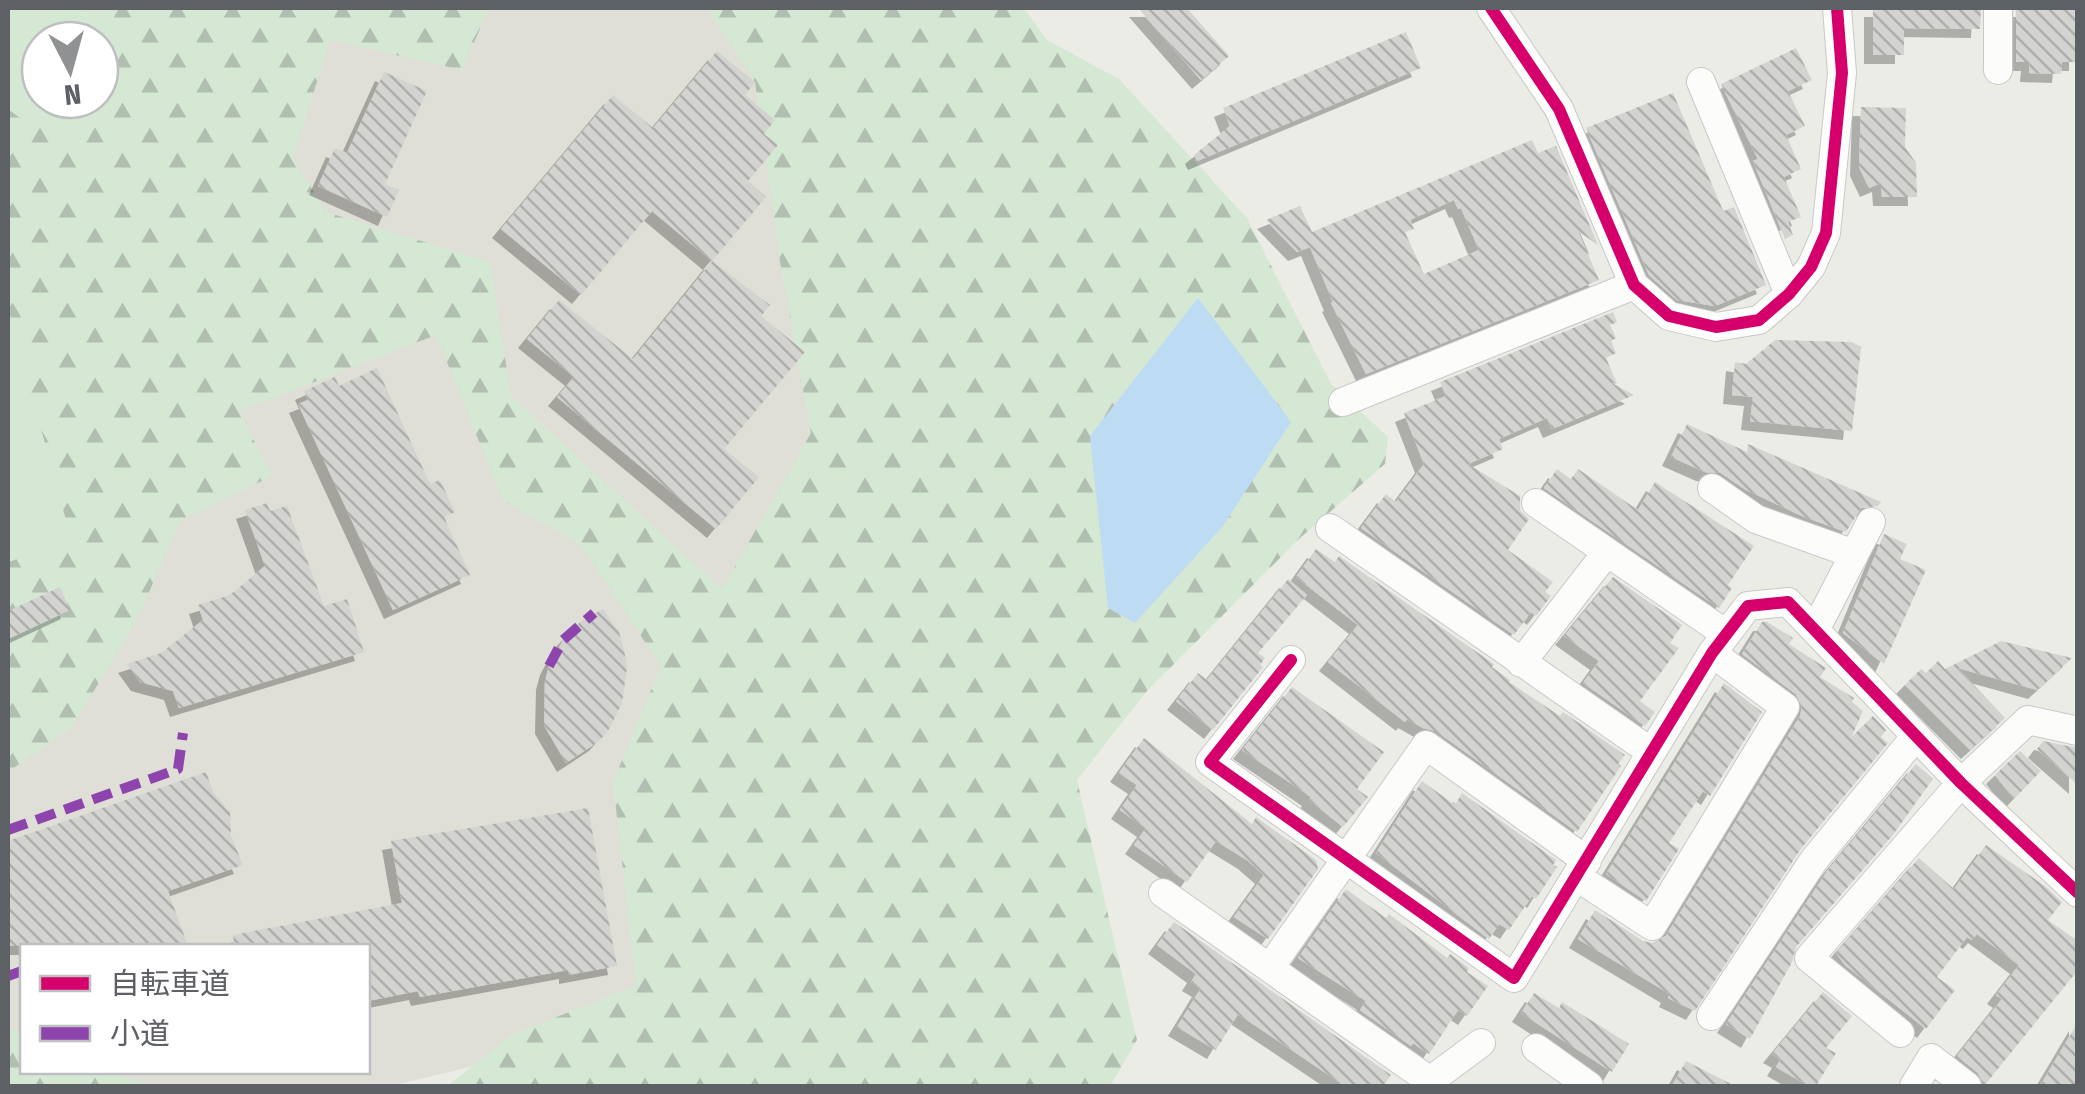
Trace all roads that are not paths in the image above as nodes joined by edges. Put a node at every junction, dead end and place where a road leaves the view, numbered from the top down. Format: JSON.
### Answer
{"nodes":[{"id":1,"x":1491,"y":8,"type":"edge"},
{"id":2,"x":1836,"y":8,"type":"edge"},
{"id":3,"x":1998,"y":8,"type":"edge"},
{"id":4,"x":1998,"y":70,"type":"dead end"},
{"id":5,"x":1702,"y":82,"type":"dead end"},
{"id":6,"x":1634,"y":285,"type":"junction"},
{"id":7,"x":1788,"y":294,"type":"junction"},
{"id":8,"x":1343,"y":402,"type":"dead end"},
{"id":9,"x":1712,"y":488,"type":"dead end"},
{"id":10,"x":1536,"y":503,"type":"dead end"},
{"id":11,"x":1871,"y":522,"type":"dead end"},
{"id":12,"x":1330,"y":528,"type":"dead end"},
{"id":13,"x":1607,"y":552,"type":"junction"},
{"id":14,"x":1854,"y":554,"type":"junction"},
{"id":15,"x":1815,"y":630,"type":"junction"},
{"id":16,"x":1719,"y":644,"type":"junction"},
{"id":17,"x":1291,"y":660,"type":"dead end"},
{"id":18,"x":1521,"y":663,"type":"junction"},
{"id":19,"x":2078,"y":731,"type":"edge"},
{"id":20,"x":1916,"y":736,"type":"junction"},
{"id":21,"x":1651,"y":752,"type":"junction"},
{"id":22,"x":1961,"y":783,"type":"junction"},
{"id":23,"x":1345,"y":858,"type":"junction"},
{"id":24,"x":1582,"y":869,"type":"junction"},
{"id":25,"x":1163,"y":893,"type":"dead end"},
{"id":26,"x":2078,"y":893,"type":"edge"},
{"id":27,"x":1271,"y":966,"type":"junction"},
{"id":28,"x":1711,"y":1016,"type":"dead end"},
{"id":29,"x":1900,"y":1033,"type":"dead end"},
{"id":30,"x":1480,"y":1042,"type":"dead end"},
{"id":31,"x":1536,"y":1048,"type":"dead end"},
{"id":32,"x":1426,"y":1084,"type":"edge"},
{"id":33,"x":1588,"y":1086,"type":"edge"},
{"id":34,"x":1914,"y":1086,"type":"edge"},
{"id":35,"x":1968,"y":1086,"type":"edge"}],
"edges":[{"from":1,"to":6,"type":"street"},
{"from":2,"to":7,"type":"street"},
{"from":3,"to":4,"type":"street"},
{"from":5,"to":7,"type":"street"},
{"from":6,"to":7,"type":"street"},
{"from":6,"to":8,"type":"street"},
{"from":9,"to":14,"type":"street"},
{"from":10,"to":13,"type":"street"},
{"from":11,"to":14,"type":"street"},
{"from":12,"to":18,"type":"street"},
{"from":13,"to":16,"type":"street"},
{"from":13,"to":18,"type":"street"},
{"from":14,"to":15,"type":"street"},
{"from":15,"to":16,"type":"street"},
{"from":15,"to":20,"type":"street"},
{"from":16,"to":21,"type":"street"},
{"from":16,"to":24,"type":"street"},
{"from":17,"to":23,"type":"street"},
{"from":18,"to":21,"type":"street"},
{"from":19,"to":22,"type":"street"},
{"from":20,"to":22,"type":"street"},
{"from":20,"to":28,"type":"street"},
{"from":21,"to":24,"type":"street"},
{"from":22,"to":26,"type":"street"},
{"from":22,"to":29,"type":"street"},
{"from":23,"to":24,"type":"street"},
{"from":23,"to":24,"type":"street"},
{"from":23,"to":27,"type":"street"},
{"from":25,"to":27,"type":"street"},
{"from":27,"to":32,"type":"street"},
{"from":30,"to":32,"type":"street"},
{"from":31,"to":33,"type":"street"},
{"from":34,"to":35,"type":"street"}]}
